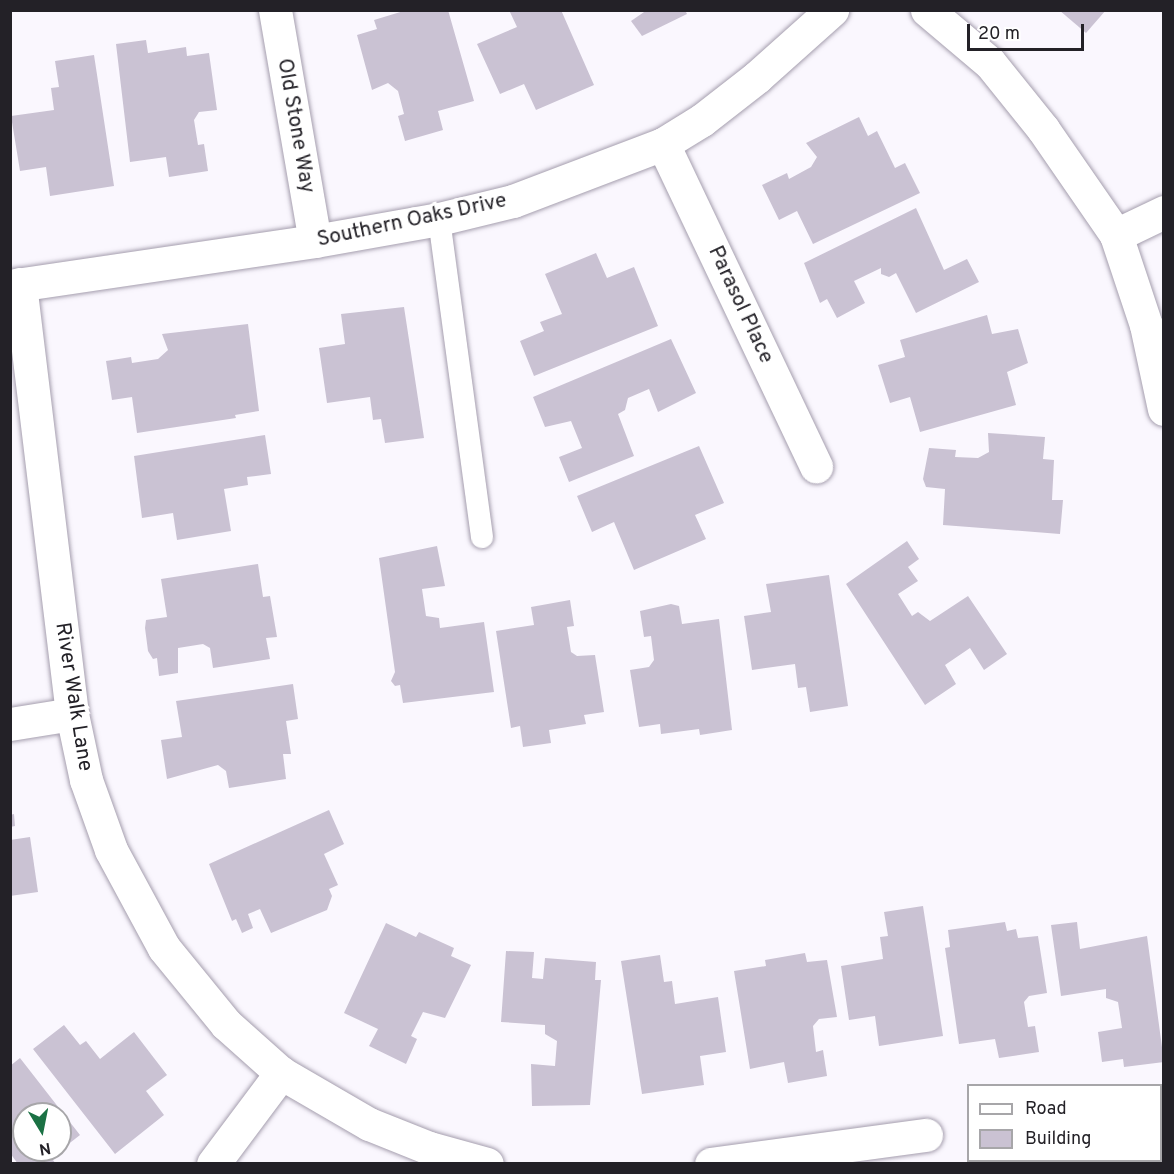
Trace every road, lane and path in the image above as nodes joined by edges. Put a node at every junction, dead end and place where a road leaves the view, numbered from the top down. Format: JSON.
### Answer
{"nodes":[{"id":1,"x":274,"y":10,"type":"edge"},
{"id":2,"x":832,"y":10,"type":"edge"},
{"id":3,"x":927,"y":10,"type":"edge"},
{"id":4,"x":663,"y":144,"type":"junction"},
{"id":5,"x":1164,"y":212,"type":"edge"},
{"id":6,"x":440,"y":219,"type":"junction"},
{"id":7,"x":1116,"y":235,"type":"junction"},
{"id":8,"x":315,"y":241,"type":"junction"},
{"id":9,"x":15,"y":285,"type":"edge"},
{"id":10,"x":1164,"y":409,"type":"edge"},
{"id":11,"x":816,"y":466,"type":"dead end"},
{"id":12,"x":482,"y":537,"type":"dead end"},
{"id":13,"x":72,"y":714,"type":"junction"},
{"id":14,"x":10,"y":724,"type":"edge"},
{"id":15,"x":281,"y":1073,"type":"junction"},
{"id":16,"x":926,"y":1135,"type":"dead end"},
{"id":17,"x":213,"y":1164,"type":"edge"},
{"id":18,"x":488,"y":1164,"type":"edge"},
{"id":19,"x":711,"y":1164,"type":"edge"}],
"edges":[{"from":1,"to":8,"type":"street","name":"Old Stone Way"},
{"from":2,"to":4,"type":"street","name":"Southern Oaks Drive"},
{"from":3,"to":7,"type":"street"},
{"from":4,"to":6,"type":"street","name":"Southern Oaks Drive"},
{"from":4,"to":11,"type":"street","name":"Parasol Place"},
{"from":5,"to":7,"type":"street"},
{"from":6,"to":8,"type":"street","name":"Southern Oaks Drive"},
{"from":6,"to":12,"type":"lane"},
{"from":7,"to":10,"type":"street"},
{"from":8,"to":9,"type":"street","name":"Southern Oaks Drive"},
{"from":9,"to":13,"type":"street","name":"River Walk Lane"},
{"from":13,"to":14,"type":"street"},
{"from":13,"to":15,"type":"street","name":"River Walk Lane"},
{"from":15,"to":17,"type":"street"},
{"from":15,"to":18,"type":"street","name":"River Walk Lane"},
{"from":16,"to":19,"type":"street"}]}
